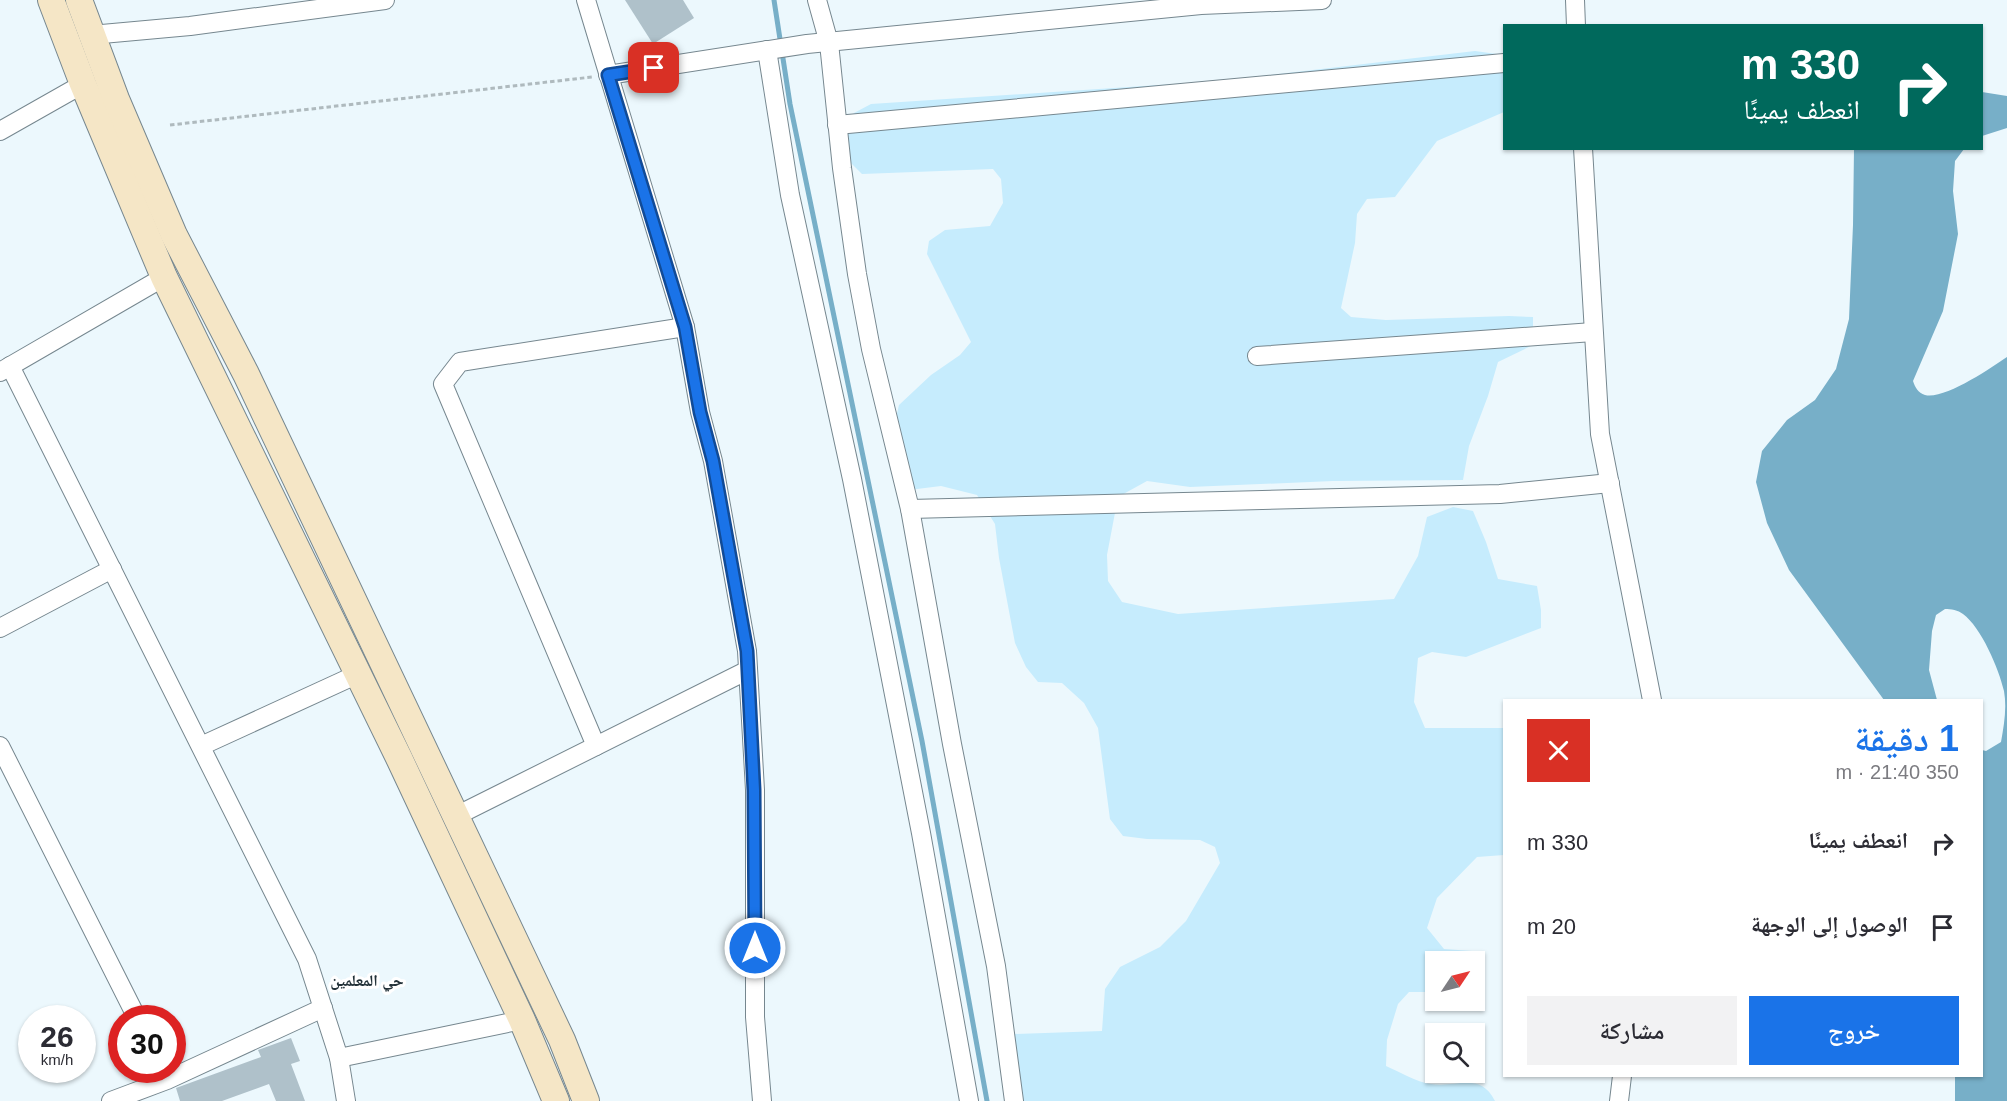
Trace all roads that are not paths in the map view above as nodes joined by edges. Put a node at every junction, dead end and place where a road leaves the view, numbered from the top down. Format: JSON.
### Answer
{"nodes":[{"id":1,"x":51,"y":0,"type":"edge"},
{"id":2,"x":79,"y":0,"type":"edge"},
{"id":3,"x":385,"y":0,"type":"edge"},
{"id":4,"x":586,"y":0,"type":"edge"},
{"id":5,"x":817,"y":0,"type":"edge"},
{"id":6,"x":1322,"y":0,"type":"edge"},
{"id":7,"x":1575,"y":0,"type":"edge"},
{"id":8,"x":1576,"y":24,"type":"edge"},
{"id":9,"x":91,"y":35,"type":"junction"},
{"id":10,"x":829,"y":43,"type":"junction"},
{"id":11,"x":771,"y":49,"type":"junction"},
{"id":12,"x":1503,"y":63,"type":"edge"},
{"id":13,"x":608,"y":75,"type":"junction"},
{"id":14,"x":83,"y":84,"type":"junction"},
{"id":15,"x":837,"y":125,"type":"junction"},
{"id":16,"x":0,"y":130,"type":"edge"},
{"id":17,"x":1583,"y":150,"type":"edge"},
{"id":18,"x":164,"y":277,"type":"junction"},
{"id":19,"x":685,"y":327,"type":"junction"},
{"id":20,"x":1593,"y":332,"type":"junction"},
{"id":21,"x":1257,"y":356,"type":"dead end"},
{"id":22,"x":5,"y":369,"type":"edge"},
{"id":23,"x":1610,"y":483,"type":"junction"},
{"id":24,"x":910,"y":509,"type":"junction"},
{"id":25,"x":112,"y":569,"type":"junction"},
{"id":26,"x":0,"y":628,"type":"edge"},
{"id":27,"x":748,"y":670,"type":"junction"},
{"id":28,"x":358,"y":674,"type":"junction"},
{"id":29,"x":1652,"y":699,"type":"edge"},
{"id":30,"x":0,"y":746,"type":"edge"},
{"id":31,"x":201,"y":746,"type":"junction"},
{"id":32,"x":596,"y":746,"type":"junction"},
{"id":33,"x":456,"y":816,"type":"junction"},
{"id":34,"x":130,"y":1005,"type":"edge"},
{"id":35,"x":323,"y":1008,"type":"junction"},
{"id":36,"x":522,"y":1020,"type":"junction"},
{"id":37,"x":339,"y":1058,"type":"junction"},
{"id":38,"x":186,"y":1066,"type":"edge"},
{"id":39,"x":1622,"y":1077,"type":"edge"},
{"id":40,"x":148,"y":1083,"type":"edge"},
{"id":41,"x":111,"y":1101,"type":"edge"},
{"id":42,"x":346,"y":1101,"type":"edge"},
{"id":43,"x":556,"y":1101,"type":"edge"},
{"id":44,"x":586,"y":1101,"type":"edge"},
{"id":45,"x":762,"y":1101,"type":"edge"},
{"id":46,"x":969,"y":1101,"type":"edge"},
{"id":47,"x":1014,"y":1101,"type":"edge"},
{"id":48,"x":1619,"y":1101,"type":"edge"}],
"edges":[{"from":1,"to":14,"type":"main road"},
{"from":2,"to":9,"type":"main road"},
{"from":3,"to":9,"type":"street"},
{"from":4,"to":13,"type":"street"},
{"from":5,"to":10,"type":"street"},
{"from":6,"to":10,"type":"street"},
{"from":7,"to":8,"type":"street"},
{"from":9,"to":33,"type":"main road"},
{"from":10,"to":11,"type":"street"},
{"from":10,"to":15,"type":"street"},
{"from":11,"to":13,"type":"street"},
{"from":11,"to":46,"type":"street"},
{"from":12,"to":15,"type":"street"},
{"from":13,"to":19,"type":"street"},
{"from":14,"to":16,"type":"street"},
{"from":14,"to":18,"type":"main road"},
{"from":15,"to":24,"type":"street"},
{"from":17,"to":20,"type":"street"},
{"from":18,"to":22,"type":"street"},
{"from":18,"to":28,"type":"main road"},
{"from":19,"to":27,"type":"street"},
{"from":19,"to":32,"type":"street"},
{"from":20,"to":21,"type":"street"},
{"from":20,"to":23,"type":"street"},
{"from":22,"to":25,"type":"street"},
{"from":23,"to":24,"type":"street"},
{"from":23,"to":29,"type":"street"},
{"from":24,"to":47,"type":"street"},
{"from":25,"to":26,"type":"street"},
{"from":25,"to":31,"type":"street"},
{"from":27,"to":32,"type":"street"},
{"from":27,"to":45,"type":"street"},
{"from":28,"to":31,"type":"street"},
{"from":28,"to":36,"type":"main road"},
{"from":30,"to":34,"type":"street"},
{"from":31,"to":35,"type":"street"},
{"from":32,"to":33,"type":"street"},
{"from":33,"to":44,"type":"main road"},
{"from":35,"to":37,"type":"street"},
{"from":35,"to":38,"type":"street"},
{"from":36,"to":37,"type":"street"},
{"from":36,"to":43,"type":"main road"},
{"from":37,"to":42,"type":"street"},
{"from":39,"to":48,"type":"street"},
{"from":40,"to":41,"type":"street"}]}
